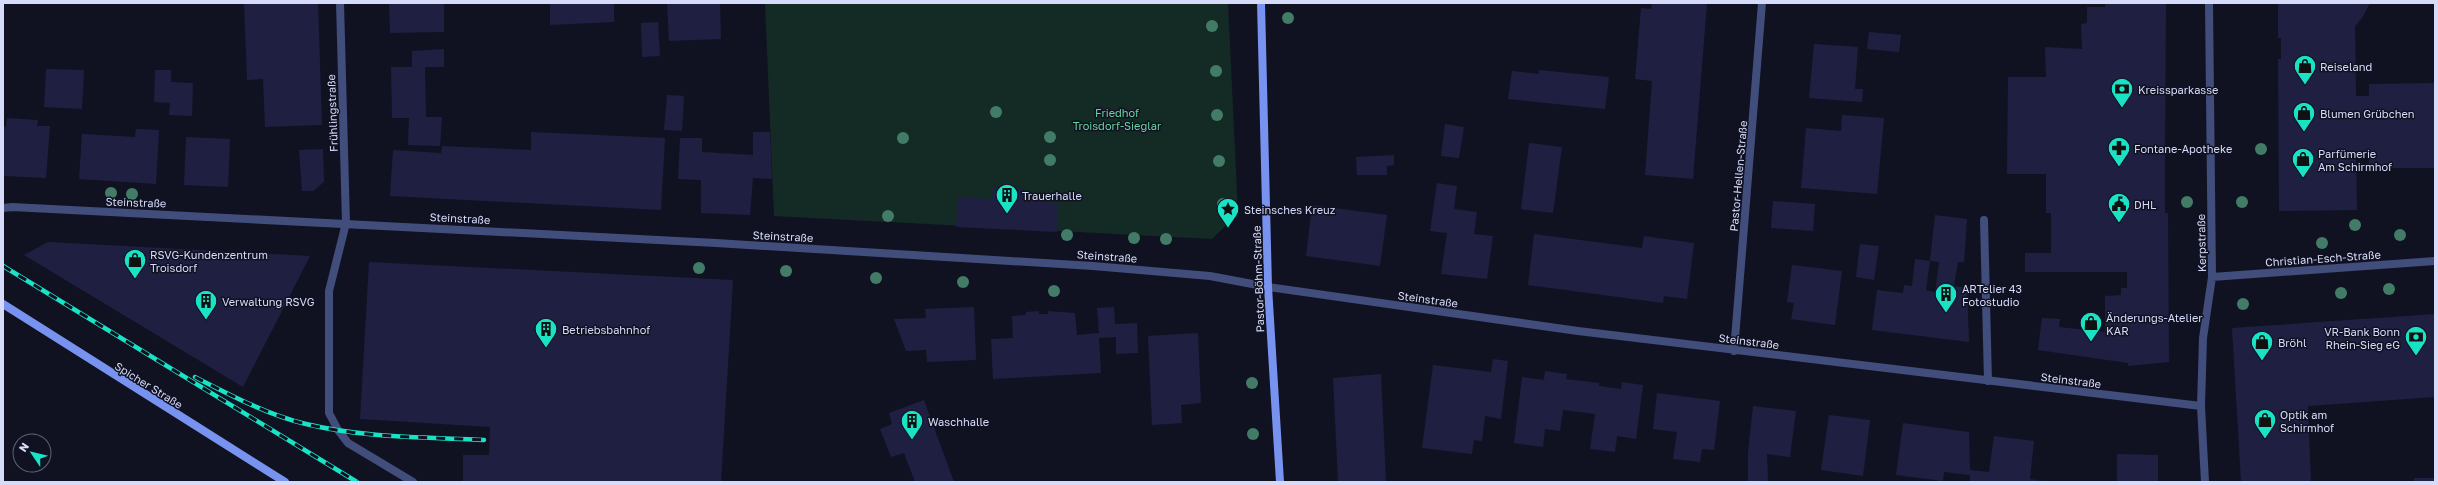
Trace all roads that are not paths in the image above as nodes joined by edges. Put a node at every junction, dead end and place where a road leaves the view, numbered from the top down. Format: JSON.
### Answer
{"nodes":[{"id":1,"x":340,"y":3,"type":"edge"},
{"id":2,"x":1262,"y":3,"type":"edge"},
{"id":3,"x":1762,"y":3,"type":"edge"},
{"id":4,"x":2209,"y":3,"type":"edge"},
{"id":5,"x":3,"y":208,"type":"edge"},
{"id":6,"x":1984,"y":220,"type":"dead end"},
{"id":7,"x":346,"y":223,"type":"junction"},
{"id":8,"x":2435,"y":261,"type":"edge"},
{"id":9,"x":2212,"y":277,"type":"junction"},
{"id":10,"x":1268,"y":287,"type":"junction"},
{"id":11,"x":3,"y":304,"type":"edge"},
{"id":12,"x":1734,"y":351,"type":"junction"},
{"id":13,"x":1988,"y":381,"type":"junction"},
{"id":14,"x":2201,"y":406,"type":"junction"},
{"id":15,"x":285,"y":482,"type":"edge"},
{"id":16,"x":413,"y":482,"type":"edge"},
{"id":17,"x":1280,"y":482,"type":"edge"},
{"id":18,"x":2205,"y":482,"type":"edge"}],
"edges":[{"from":1,"to":7,"type":"street","name":"Frühlingstraße"},
{"from":2,"to":10,"type":"street","name":"Pastor-Böhm-Straße"},
{"from":3,"to":12,"type":"street","name":"Pastor-Hellen-Straße"},
{"from":4,"to":9,"type":"street","name":"Kerpstraße"},
{"from":5,"to":7,"type":"street","name":"Steinstraße"},
{"from":6,"to":13,"type":"street"},
{"from":7,"to":10,"type":"street","name":"Steinstraße"},
{"from":7,"to":16,"type":"street","name":"Frühlingstraße"},
{"from":8,"to":9,"type":"street","name":"Christian-Esch-Straße"},
{"from":9,"to":14,"type":"street","name":"Kerpstraße"},
{"from":10,"to":12,"type":"street","name":"Steinstraße"},
{"from":10,"to":17,"type":"street","name":"Pastor-Böhm-Straße"},
{"from":11,"to":15,"type":"street","name":"Spicher Straße"},
{"from":12,"to":13,"type":"street","name":"Steinstraße"},
{"from":13,"to":14,"type":"street","name":"Steinstraße"},
{"from":14,"to":18,"type":"street","name":"Kerpstraße"}]}
